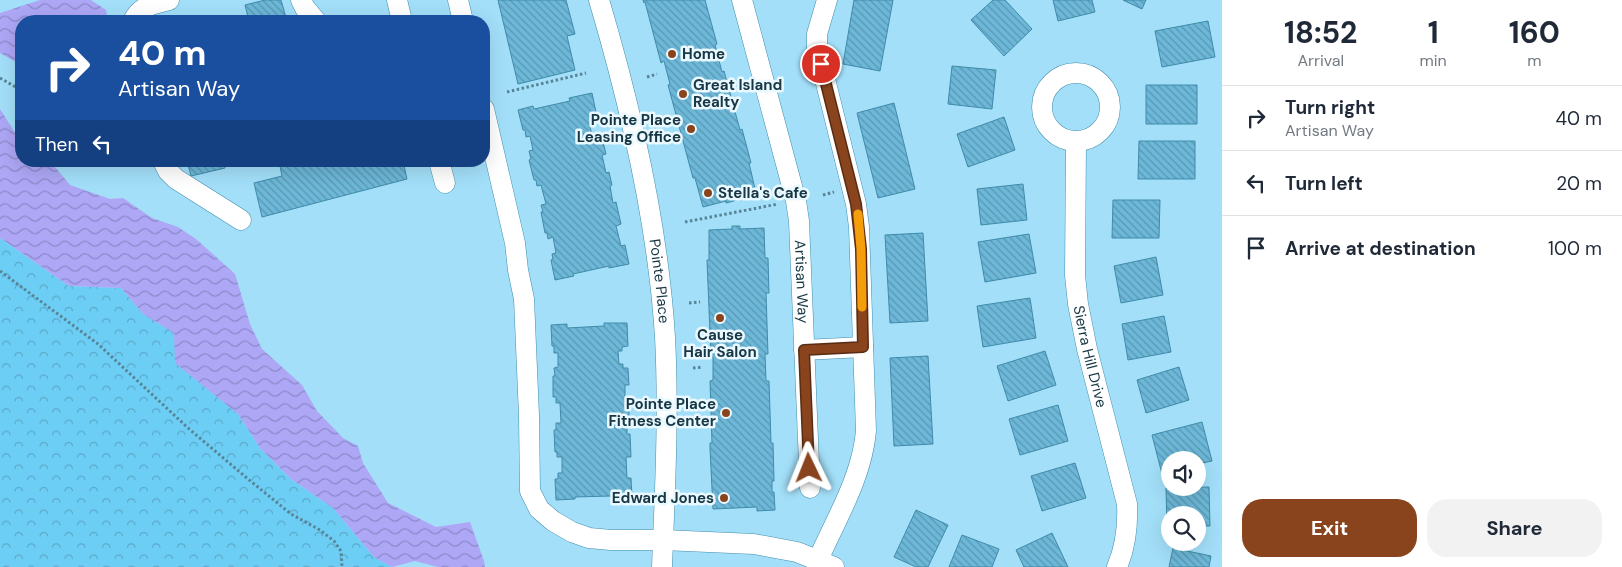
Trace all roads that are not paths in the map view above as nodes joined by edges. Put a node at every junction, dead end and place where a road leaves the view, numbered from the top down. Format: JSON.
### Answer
{"nodes":[{"id":1,"x":169,"y":0,"type":"edge"},
{"id":2,"x":301,"y":0,"type":"edge"},
{"id":3,"x":458,"y":0,"type":"edge"},
{"id":4,"x":599,"y":0,"type":"edge"},
{"id":5,"x":742,"y":0,"type":"edge"},
{"id":6,"x":826,"y":0,"type":"edge"},
{"id":7,"x":137,"y":15,"type":"edge"},
{"id":8,"x":311,"y":15,"type":"edge"},
{"id":9,"x":462,"y":15,"type":"edge"},
{"id":10,"x":490,"y":135,"type":"edge"},
{"id":11,"x":1076,"y":142,"type":"dead end"},
{"id":12,"x":166,"y":167,"type":"edge"},
{"id":13,"x":441,"y":167,"type":"edge"},
{"id":14,"x":445,"y":183,"type":"dead end"},
{"id":15,"x":241,"y":220,"type":"dead end"},
{"id":16,"x":863,"y":347,"type":"junction"},
{"id":17,"x":804,"y":350,"type":"junction"},
{"id":18,"x":810,"y":488,"type":"dead end"},
{"id":19,"x":663,"y":540,"type":"junction"},
{"id":20,"x":826,"y":563,"type":"edge"},
{"id":21,"x":662,"y":567,"type":"edge"},
{"id":22,"x":1116,"y":567,"type":"edge"}],
"edges":[{"from":1,"to":7,"type":"street"},
{"from":2,"to":8,"type":"street"},
{"from":3,"to":9,"type":"street"},
{"from":4,"to":19,"type":"street","name":"Pointe Place"},
{"from":5,"to":17,"type":"street","name":"Artisan Way"},
{"from":6,"to":16,"type":"street"},
{"from":10,"to":19,"type":"street"},
{"from":11,"to":22,"type":"street","name":"Sierra Hill Drive"},
{"from":12,"to":15,"type":"street"},
{"from":13,"to":14,"type":"street"},
{"from":16,"to":17,"type":"street"},
{"from":16,"to":20,"type":"street"},
{"from":17,"to":18,"type":"street","name":"Artisan Way"},
{"from":19,"to":20,"type":"street"},
{"from":19,"to":21,"type":"street","name":"Pointe Place"}]}
